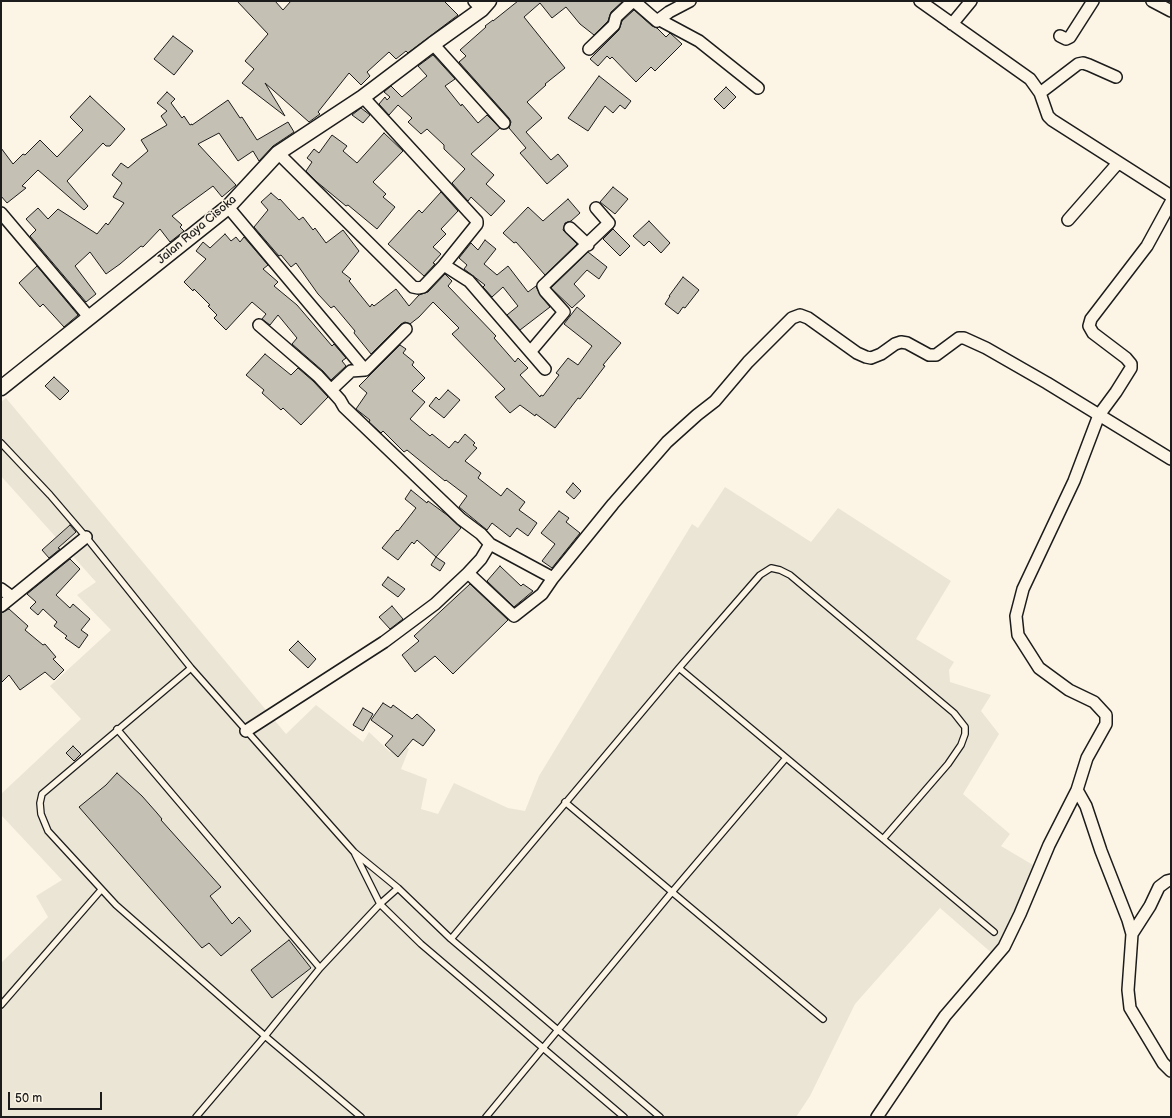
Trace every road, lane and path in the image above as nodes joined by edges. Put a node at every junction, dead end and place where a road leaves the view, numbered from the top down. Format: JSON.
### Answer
{"nodes":[{"id":1,"x":634,"y":1,"type":"edge"},
{"id":2,"x":690,"y":1,"type":"edge"},
{"id":3,"x":920,"y":1,"type":"edge"},
{"id":4,"x":971,"y":1,"type":"edge"},
{"id":5,"x":1093,"y":1,"type":"edge"},
{"id":6,"x":1152,"y":1,"type":"edge"},
{"id":7,"x":482,"y":4,"type":"edge"},
{"id":8,"x":1171,"y":11,"type":"edge"},
{"id":9,"x":658,"y":19,"type":"junction"},
{"id":10,"x":952,"y":24,"type":"junction"},
{"id":11,"x":1060,"y":36,"type":"dead end"},
{"id":12,"x":432,"y":44,"type":"junction"},
{"id":13,"x":589,"y":49,"type":"dead end"},
{"id":14,"x":1116,"y":76,"type":"dead end"},
{"id":15,"x":758,"y":88,"type":"dead end"},
{"id":16,"x":1040,"y":93,"type":"junction"},
{"id":17,"x":363,"y":97,"type":"junction"},
{"id":18,"x":504,"y":122,"type":"dead end"},
{"id":19,"x":278,"y":153,"type":"junction"},
{"id":20,"x":1118,"y":163,"type":"junction"},
{"id":21,"x":1171,"y":196,"type":"edge"},
{"id":22,"x":1171,"y":202,"type":"edge"},
{"id":23,"x":228,"y":207,"type":"junction"},
{"id":24,"x":596,"y":208,"type":"dead end"},
{"id":25,"x":1,"y":213,"type":"edge"},
{"id":26,"x":1068,"y":220,"type":"dead end"},
{"id":27,"x":570,"y":228,"type":"dead end"},
{"id":28,"x":588,"y":245,"type":"junction"},
{"id":29,"x":444,"y":265,"type":"junction"},
{"id":30,"x":89,"y":318,"type":"junction"},
{"id":31,"x":259,"y":325,"type":"dead end"},
{"id":32,"x":406,"y":329,"type":"dead end"},
{"id":33,"x":531,"y":351,"type":"junction"},
{"id":34,"x":545,"y":369,"type":"dead end"},
{"id":35,"x":365,"y":370,"type":"junction"},
{"id":36,"x":1,"y":388,"type":"edge"},
{"id":37,"x":331,"y":390,"type":"junction"},
{"id":38,"x":1099,"y":415,"type":"junction"},
{"id":39,"x":1,"y":443,"type":"edge"},
{"id":40,"x":1171,"y":460,"type":"edge"},
{"id":41,"x":86,"y":537,"type":"junction"},
{"id":42,"x":490,"y":544,"type":"junction"},
{"id":43,"x":468,"y":573,"type":"junction"},
{"id":44,"x":553,"y":578,"type":"junction"},
{"id":45,"x":1,"y":589,"type":"edge"},
{"id":46,"x":12,"y":597,"type":"junction"},
{"id":47,"x":1,"y":606,"type":"edge"},
{"id":48,"x":191,"y":668,"type":"junction"},
{"id":49,"x":678,"y":668,"type":"junction"},
{"id":50,"x":117,"y":729,"type":"junction"},
{"id":51,"x":246,"y":731,"type":"junction"},
{"id":52,"x":786,"y":758,"type":"junction"},
{"id":53,"x":1078,"y":790,"type":"junction"},
{"id":54,"x":565,"y":802,"type":"junction"},
{"id":55,"x":883,"y":839,"type":"junction"},
{"id":56,"x":354,"y":852,"type":"junction"},
{"id":57,"x":1171,"y":880,"type":"edge"},
{"id":58,"x":398,"y":888,"type":"junction"},
{"id":59,"x":101,"y":890,"type":"junction"},
{"id":60,"x":672,"y":892,"type":"junction"},
{"id":61,"x":380,"y":904,"type":"junction"},
{"id":62,"x":994,"y":932,"type":"dead end"},
{"id":63,"x":1132,"y":934,"type":"junction"},
{"id":64,"x":451,"y":939,"type":"junction"},
{"id":65,"x":320,"y":968,"type":"junction"},
{"id":66,"x":1,"y":1005,"type":"edge"},
{"id":67,"x":823,"y":1019,"type":"dead end"},
{"id":68,"x":559,"y":1031,"type":"junction"},
{"id":69,"x":265,"y":1036,"type":"junction"},
{"id":70,"x":544,"y":1048,"type":"junction"},
{"id":71,"x":1171,"y":1071,"type":"edge"},
{"id":72,"x":196,"y":1117,"type":"edge"},
{"id":73,"x":361,"y":1117,"type":"edge"},
{"id":74,"x":486,"y":1117,"type":"edge"},
{"id":75,"x":624,"y":1117,"type":"edge"},
{"id":76,"x":660,"y":1117,"type":"edge"},
{"id":77,"x":877,"y":1117,"type":"edge"}],
"edges":[{"from":1,"to":9,"type":"street"},
{"from":1,"to":13,"type":"street"},
{"from":2,"to":9,"type":"street"},
{"from":3,"to":10,"type":"street"},
{"from":4,"to":10,"type":"street"},
{"from":5,"to":11,"type":"street"},
{"from":6,"to":8,"type":"street"},
{"from":7,"to":12,"type":"street","name":"Jalan Raya Cisoka"},
{"from":9,"to":15,"type":"street"},
{"from":10,"to":16,"type":"street"},
{"from":12,"to":17,"type":"street","name":"Jalan Raya Cisoka"},
{"from":12,"to":18,"type":"street"},
{"from":14,"to":16,"type":"street"},
{"from":16,"to":20,"type":"street"},
{"from":17,"to":19,"type":"street","name":"Jalan Raya Cisoka"},
{"from":17,"to":29,"type":"street"},
{"from":19,"to":23,"type":"street","name":"Jalan Raya Cisoka"},
{"from":19,"to":29,"type":"street"},
{"from":20,"to":21,"type":"street"},
{"from":20,"to":26,"type":"street"},
{"from":22,"to":38,"type":"street"},
{"from":23,"to":30,"type":"street","name":"Jalan Raya Cisoka"},
{"from":23,"to":35,"type":"street"},
{"from":24,"to":28,"type":"street"},
{"from":25,"to":30,"type":"street"},
{"from":27,"to":28,"type":"street"},
{"from":28,"to":33,"type":"street"},
{"from":29,"to":33,"type":"street"},
{"from":30,"to":36,"type":"street","name":"Jalan Raya Cisoka"},
{"from":31,"to":37,"type":"street"},
{"from":32,"to":35,"type":"street"},
{"from":33,"to":34,"type":"street"},
{"from":35,"to":37,"type":"street"},
{"from":37,"to":42,"type":"street"},
{"from":38,"to":40,"type":"street"},
{"from":38,"to":44,"type":"street"},
{"from":38,"to":53,"type":"street"},
{"from":39,"to":41,"type":"lane"},
{"from":41,"to":46,"type":"street"},
{"from":41,"to":48,"type":"lane"},
{"from":42,"to":43,"type":"street"},
{"from":42,"to":44,"type":"street"},
{"from":43,"to":44,"type":"street"},
{"from":43,"to":51,"type":"street"},
{"from":45,"to":46,"type":"street"},
{"from":46,"to":47,"type":"street"},
{"from":48,"to":50,"type":"lane"},
{"from":48,"to":51,"type":"lane"},
{"from":49,"to":52,"type":"lane"},
{"from":49,"to":54,"type":"lane"},
{"from":49,"to":55,"type":"lane"},
{"from":50,"to":59,"type":"lane"},
{"from":50,"to":65,"type":"lane"},
{"from":51,"to":56,"type":"lane"},
{"from":52,"to":55,"type":"lane"},
{"from":52,"to":60,"type":"lane"},
{"from":53,"to":63,"type":"street"},
{"from":53,"to":77,"type":"street"},
{"from":54,"to":60,"type":"lane"},
{"from":54,"to":64,"type":"lane"},
{"from":55,"to":62,"type":"lane"},
{"from":56,"to":58,"type":"lane"},
{"from":56,"to":61,"type":"lane"},
{"from":57,"to":63,"type":"street"},
{"from":58,"to":61,"type":"lane"},
{"from":58,"to":64,"type":"lane"},
{"from":59,"to":66,"type":"lane"},
{"from":59,"to":69,"type":"lane"},
{"from":60,"to":67,"type":"lane"},
{"from":60,"to":68,"type":"lane"},
{"from":61,"to":65,"type":"lane"},
{"from":61,"to":70,"type":"lane"},
{"from":63,"to":71,"type":"street"},
{"from":64,"to":68,"type":"lane"},
{"from":65,"to":69,"type":"lane"},
{"from":68,"to":70,"type":"lane"},
{"from":68,"to":76,"type":"lane"},
{"from":69,"to":72,"type":"lane"},
{"from":69,"to":73,"type":"lane"},
{"from":70,"to":74,"type":"lane"},
{"from":70,"to":75,"type":"lane"}]}
